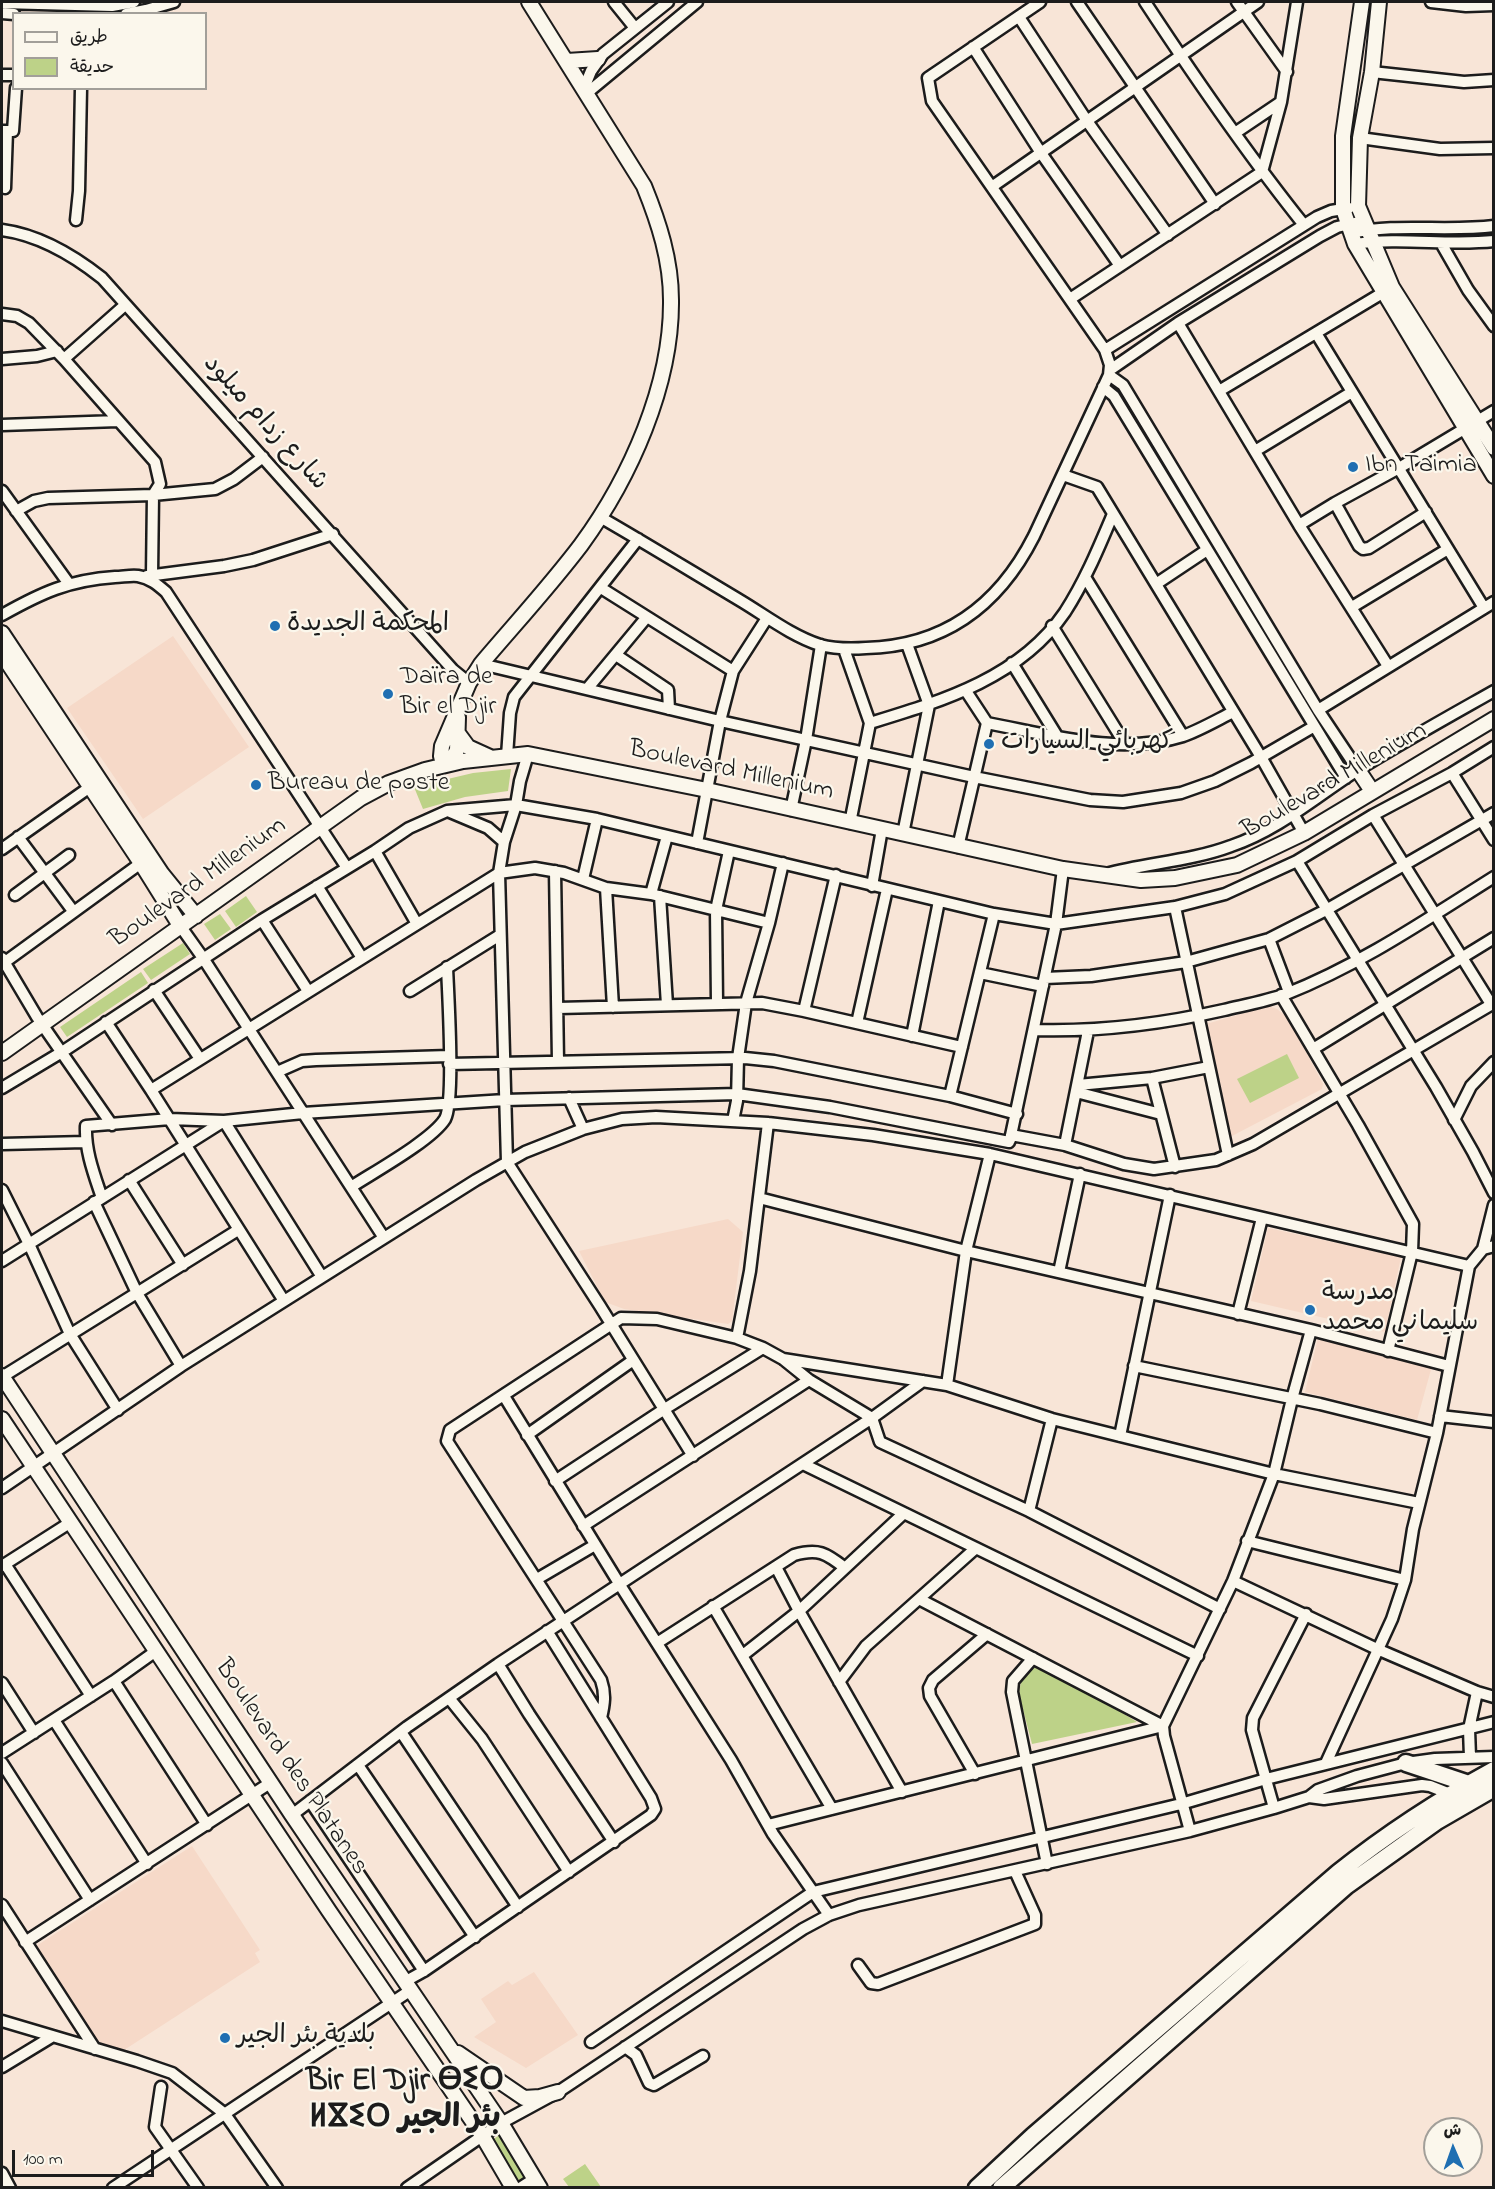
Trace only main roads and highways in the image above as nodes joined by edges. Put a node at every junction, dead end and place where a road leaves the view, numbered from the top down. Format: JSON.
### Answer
{"nodes":[{"id":1,"x":529,"y":2,"type":"edge"},
{"id":2,"x":1362,"y":2,"type":"edge"},
{"id":3,"x":1379,"y":2,"type":"edge"},
{"id":4,"x":598,"y":59,"type":"road end"},
{"id":5,"x":567,"y":61,"type":"junction"},
{"id":6,"x":1388,"y":290,"type":"junction"},
{"id":7,"x":1470,"y":425,"type":"junction"},
{"id":8,"x":1494,"y":448,"type":"edge"},
{"id":9,"x":1494,"y":476,"type":"edge"},
{"id":10,"x":2,"y":633,"type":"edge"},
{"id":11,"x":2,"y":654,"type":"edge"},
{"id":12,"x":1494,"y":719,"type":"edge"},
{"id":13,"x":453,"y":732,"type":"junction"},
{"id":14,"x":492,"y":757,"type":"junction"},
{"id":15,"x":447,"y":764,"type":"junction"},
{"id":16,"x":425,"y":770,"type":"junction"},
{"id":17,"x":1352,"y":774,"type":"road end"},
{"id":18,"x":1372,"y":791,"type":"junction"},
{"id":19,"x":196,"y":916,"type":"junction"},
{"id":20,"x":181,"y":927,"type":"junction"},
{"id":21,"x":2,"y":1053,"type":"edge"},
{"id":22,"x":2,"y":1376,"type":"edge"},
{"id":23,"x":2,"y":1419,"type":"edge"},
{"id":24,"x":1406,"y":1763,"type":"road end"},
{"id":25,"x":1494,"y":1770,"type":"edge"},
{"id":26,"x":1469,"y":1784,"type":"junction"},
{"id":27,"x":1494,"y":1788,"type":"edge"},
{"id":28,"x":452,"y":2050,"type":"junction"},
{"id":29,"x":558,"y":2092,"type":"road end"},
{"id":30,"x":537,"y":2183,"type":"edge"},
{"id":31,"x":513,"y":2187,"type":"edge"},
{"id":32,"x":977,"y":2187,"type":"edge"},
{"id":33,"x":1001,"y":2187,"type":"edge"}],
"edges":[{"from":1,"to":5,"type":"main road"},
{"from":2,"to":6,"type":"main road"},
{"from":3,"to":6,"type":"main road"},
{"from":4,"to":5,"type":"main road"},
{"from":5,"to":13,"type":"main road"},
{"from":6,"to":7,"type":"main road"},
{"from":7,"to":8,"type":"main road"},
{"from":7,"to":9,"type":"main road"},
{"from":10,"to":19,"type":"main road"},
{"from":11,"to":20,"type":"main road"},
{"from":12,"to":18,"type":"main road","name":"Boulevard Millenium"},
{"from":13,"to":14,"type":"main road"},
{"from":13,"to":15,"type":"main road"},
{"from":13,"to":16,"type":"main road"},
{"from":14,"to":15,"type":"main road","name":"Boulevard Millenium"},
{"from":14,"to":18,"type":"main road","name":"Boulevard Millenium"},
{"from":15,"to":16,"type":"main road","name":"Boulevard Millenium"},
{"from":16,"to":19,"type":"main road","name":"Boulevard Millenium"},
{"from":17,"to":18,"type":"main road"},
{"from":19,"to":20,"type":"main road","name":"Boulevard Millenium"},
{"from":20,"to":21,"type":"main road","name":"Boulevard Millenium"},
{"from":22,"to":28,"type":"main road","name":"Boulevard des Platanes"},
{"from":23,"to":31,"type":"main road","name":"Boulevard des Platanes"},
{"from":24,"to":26,"type":"highway"},
{"from":25,"to":26,"type":"highway"},
{"from":26,"to":32,"type":"highway"},
{"from":27,"to":33,"type":"highway"},
{"from":28,"to":29,"type":"main road"},
{"from":28,"to":30,"type":"main road","name":"Boulevard des Platanes"}]}
